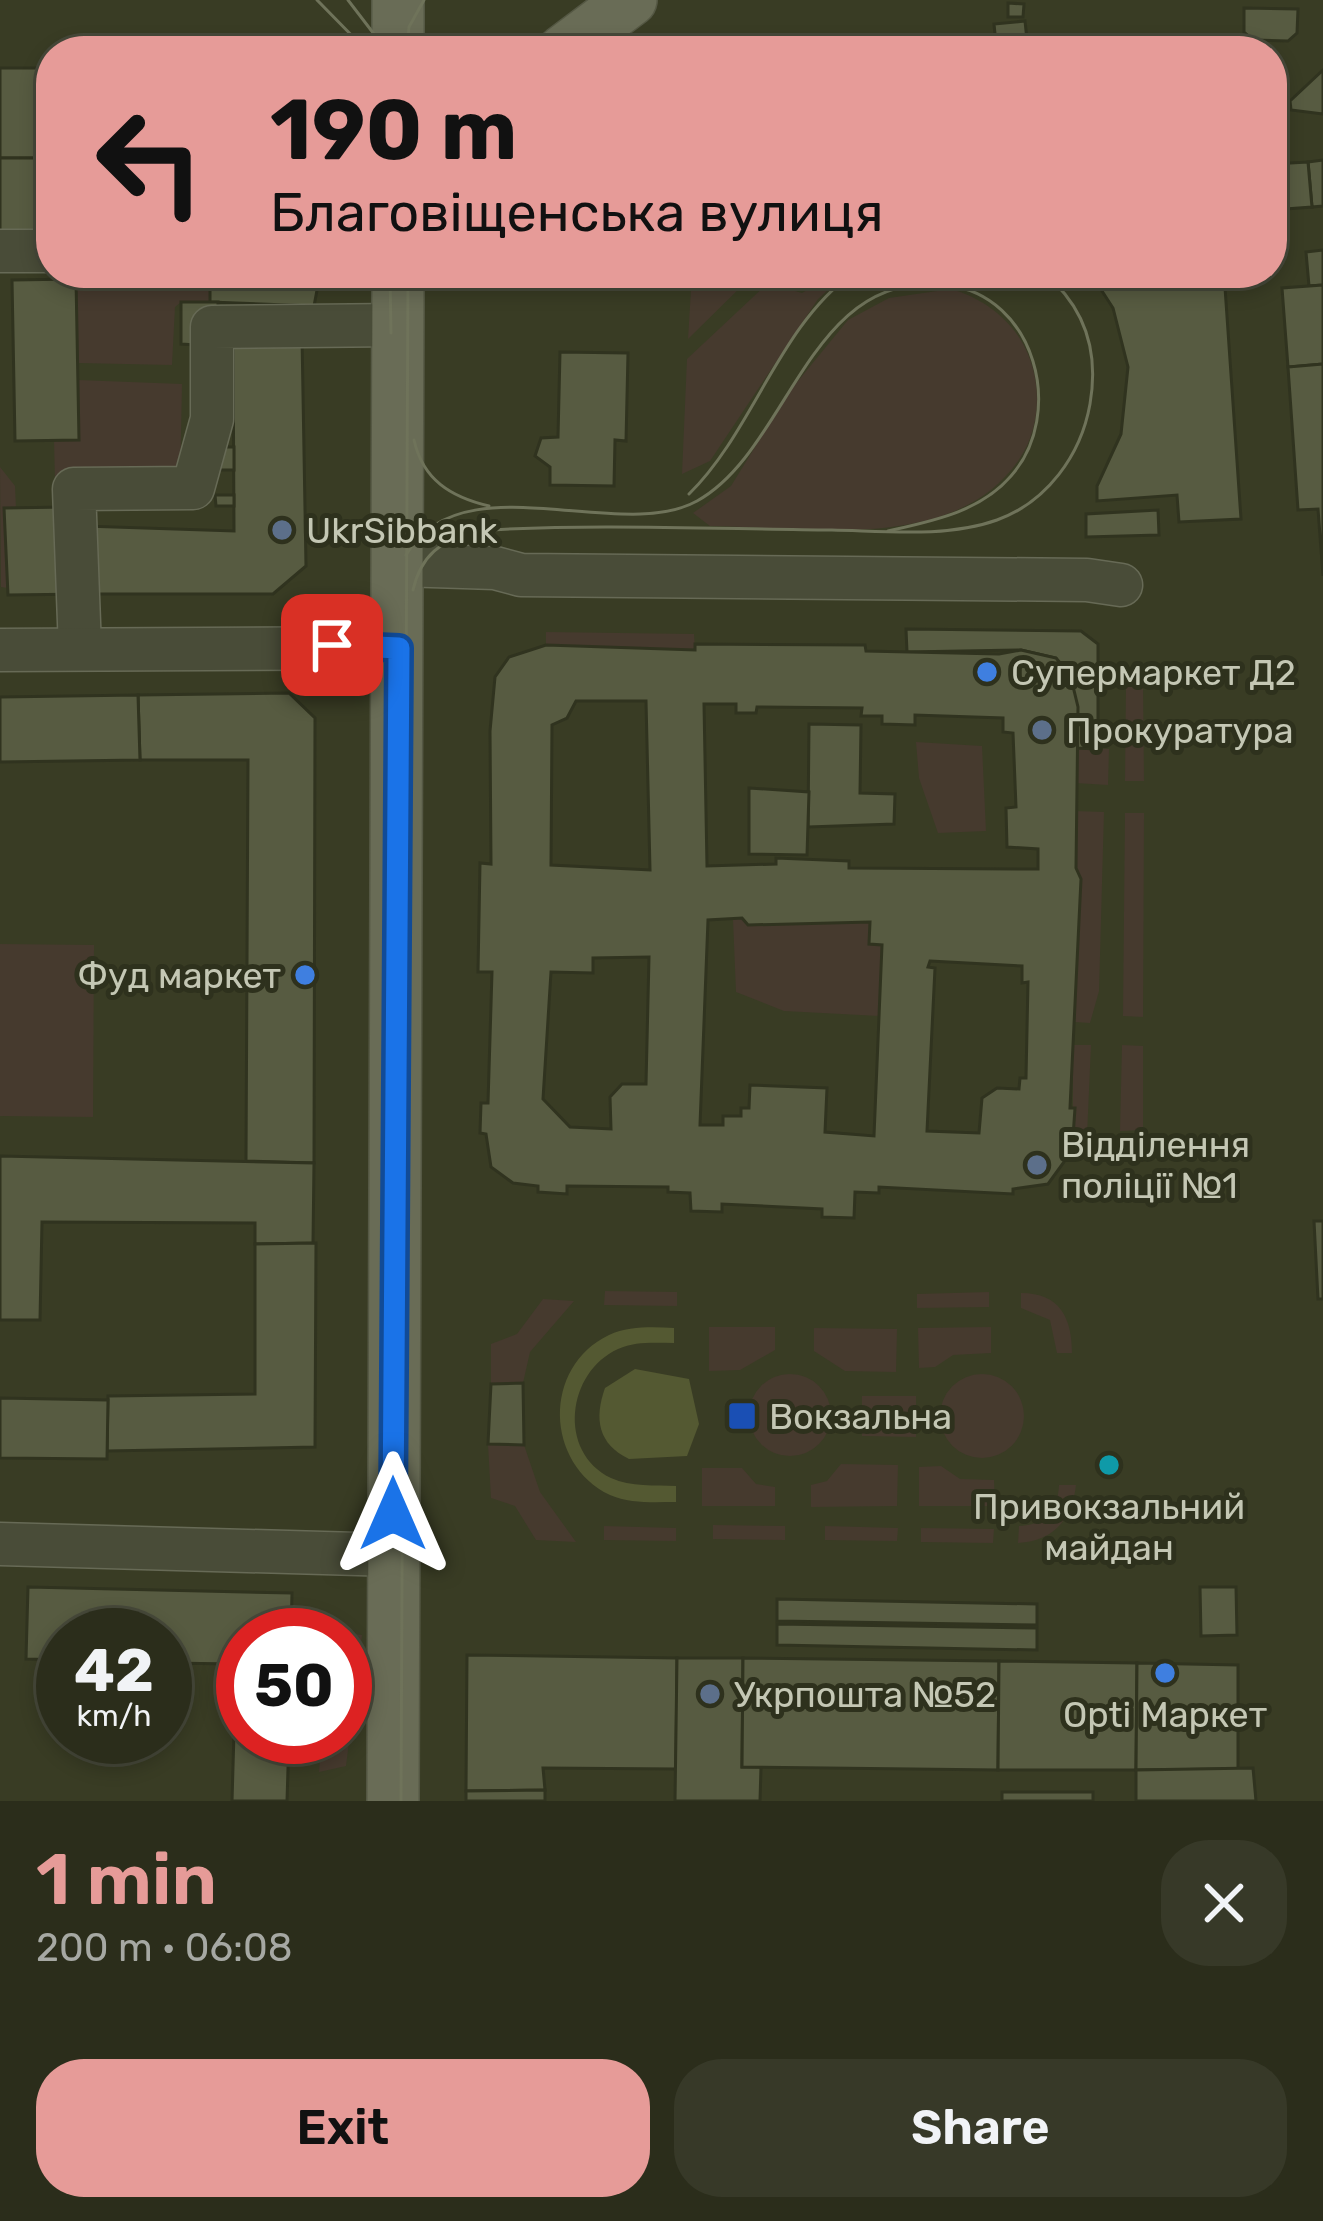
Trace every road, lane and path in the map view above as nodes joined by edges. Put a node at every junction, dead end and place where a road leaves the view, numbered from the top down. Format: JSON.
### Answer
{"nodes":[{"id":1,"x":398,"y":0,"type":"edge"},
{"id":2,"x":631,"y":0,"type":"edge"},
{"id":3,"x":398,"y":36,"type":"edge"},
{"id":4,"x":582,"y":36,"type":"edge"},
{"id":5,"x":0,"y":251,"type":"edge"},
{"id":6,"x":36,"y":251,"type":"edge"},
{"id":7,"x":398,"y":288,"type":"edge"},
{"id":8,"x":399,"y":325,"type":"junction"},
{"id":9,"x":400,"y":565,"type":"junction"},
{"id":10,"x":1122,"y":577,"type":"dead end"},
{"id":11,"x":399,"y":648,"type":"junction"},
{"id":12,"x":80,"y":649,"type":"junction"},
{"id":13,"x":0,"y":650,"type":"edge"},
{"id":14,"x":0,"y":1544,"type":"edge"},
{"id":15,"x":393,"y":1555,"type":"junction"},
{"id":16,"x":393,"y":1801,"type":"edge"}],
"edges":[{"from":1,"to":3,"type":"main road"},
{"from":2,"to":4,"type":"main road"},
{"from":5,"to":6,"type":"street"},
{"from":7,"to":8,"type":"main road"},
{"from":8,"to":9,"type":"main road"},
{"from":8,"to":12,"type":"street"},
{"from":9,"to":10,"type":"street"},
{"from":9,"to":11,"type":"main road"},
{"from":11,"to":12,"type":"street"},
{"from":11,"to":15,"type":"main road"},
{"from":12,"to":13,"type":"street"},
{"from":14,"to":15,"type":"street"},
{"from":15,"to":16,"type":"main road"}]}
